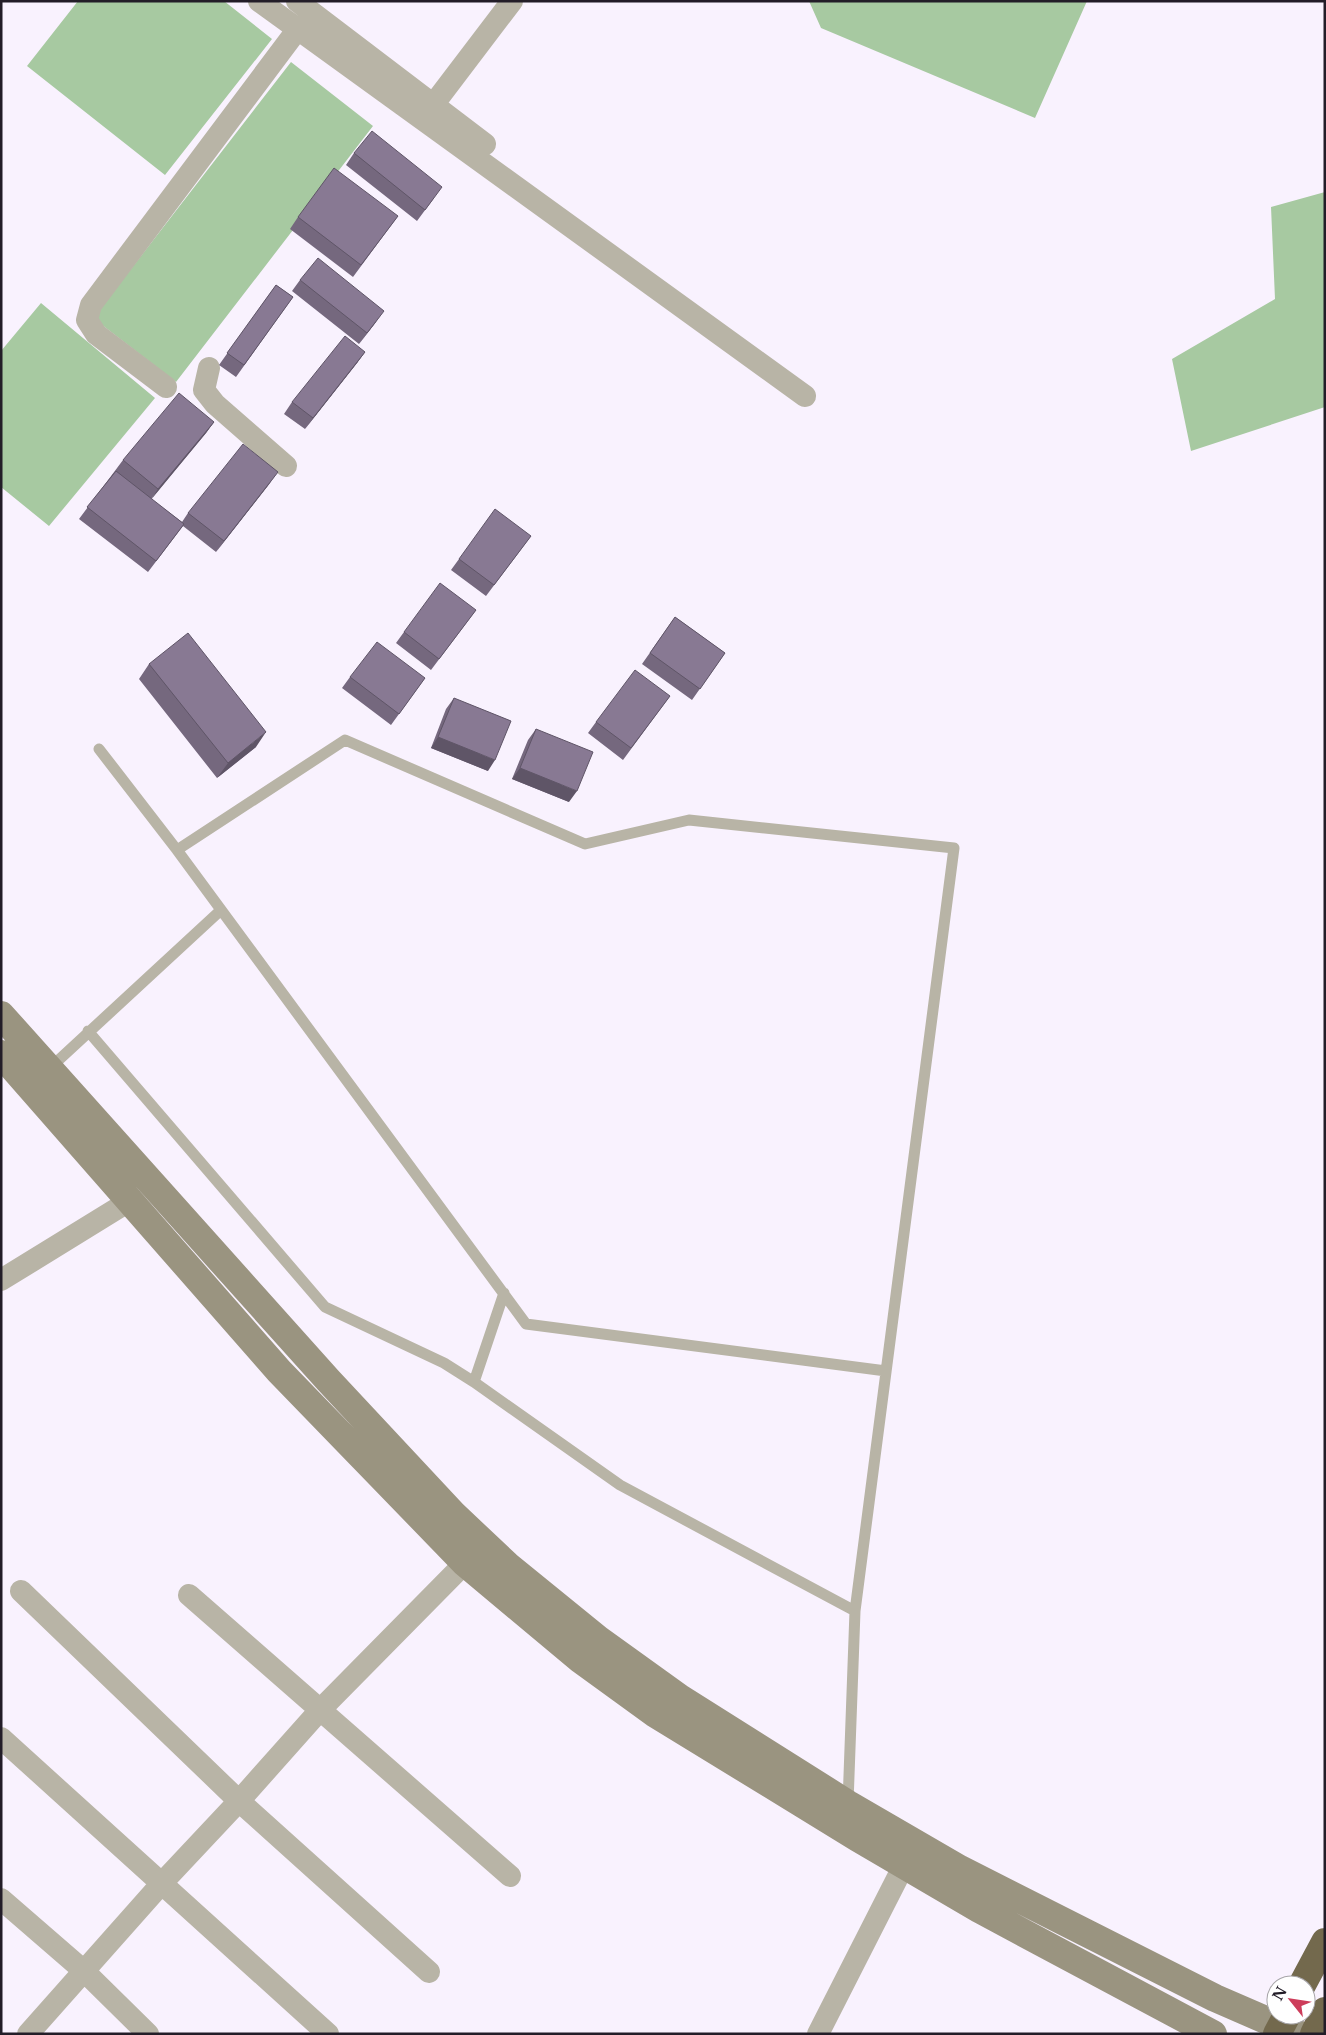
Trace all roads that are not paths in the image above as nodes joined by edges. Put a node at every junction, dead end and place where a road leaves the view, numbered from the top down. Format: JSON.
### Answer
{"nodes":[{"id":1,"x":259,"y":1,"type":"edge"},
{"id":2,"x":297,"y":1,"type":"edge"},
{"id":3,"x":512,"y":1,"type":"edge"},
{"id":4,"x":297,"y":30,"type":"junction"},
{"id":5,"x":433,"y":104,"type":"junction"},
{"id":6,"x":485,"y":144,"type":"dead end"},
{"id":7,"x":209,"y":368,"type":"dead end"},
{"id":8,"x":166,"y":387,"type":"dead end"},
{"id":9,"x":805,"y":396,"type":"dead end"},
{"id":10,"x":286,"y":466,"type":"dead end"},
{"id":11,"x":99,"y":750,"type":"dead end"},
{"id":12,"x":177,"y":850,"type":"junction"},
{"id":13,"x":221,"y":910,"type":"junction"},
{"id":14,"x":1,"y":1015,"type":"edge"},
{"id":15,"x":88,"y":1032,"type":"junction"},
{"id":16,"x":1,"y":1054,"type":"edge"},
{"id":17,"x":50,"y":1068,"type":"junction"},
{"id":18,"x":132,"y":1200,"type":"junction"},
{"id":19,"x":1,"y":1280,"type":"edge"},
{"id":20,"x":504,"y":1293,"type":"junction"},
{"id":21,"x":886,"y":1371,"type":"junction"},
{"id":22,"x":474,"y":1382,"type":"junction"},
{"id":23,"x":465,"y":1563,"type":"junction"},
{"id":24,"x":21,"y":1591,"type":"dead end"},
{"id":25,"x":189,"y":1595,"type":"dead end"},
{"id":26,"x":855,"y":1610,"type":"junction"},
{"id":27,"x":320,"y":1710,"type":"junction"},
{"id":28,"x":1,"y":1738,"type":"edge"},
{"id":29,"x":239,"y":1801,"type":"junction"},
{"id":30,"x":848,"y":1804,"type":"junction"},
{"id":31,"x":904,"y":1865,"type":"junction"},
{"id":32,"x":510,"y":1876,"type":"dead end"},
{"id":33,"x":162,"y":1883,"type":"junction"},
{"id":34,"x":1,"y":1899,"type":"edge"},
{"id":35,"x":1325,"y":1942,"type":"edge"},
{"id":36,"x":84,"y":1971,"type":"junction"},
{"id":37,"x":429,"y":1972,"type":"dead end"},
{"id":38,"x":1307,"y":1975,"type":"edge"},
{"id":39,"x":1325,"y":2012,"type":"edge"},
{"id":40,"x":1286,"y":2027,"type":"edge"},
{"id":41,"x":28,"y":2034,"type":"edge"},
{"id":42,"x":148,"y":2034,"type":"edge"},
{"id":43,"x":328,"y":2034,"type":"edge"},
{"id":44,"x":818,"y":2034,"type":"edge"},
{"id":45,"x":1213,"y":2034,"type":"edge"},
{"id":46,"x":1314,"y":2034,"type":"edge"}],
"edges":[{"from":1,"to":4,"type":"street"},
{"from":2,"to":5,"type":"street"},
{"from":3,"to":5,"type":"street"},
{"from":4,"to":8,"type":"street"},
{"from":4,"to":9,"type":"street"},
{"from":5,"to":6,"type":"street"},
{"from":7,"to":10,"type":"street"},
{"from":11,"to":12,"type":"lane"},
{"from":12,"to":13,"type":"lane"},
{"from":12,"to":21,"type":"lane"},
{"from":13,"to":15,"type":"lane"},
{"from":13,"to":20,"type":"lane"},
{"from":14,"to":17,"type":"main road"},
{"from":15,"to":17,"type":"lane"},
{"from":15,"to":22,"type":"lane"},
{"from":16,"to":18,"type":"main road"},
{"from":17,"to":30,"type":"main road"},
{"from":18,"to":19,"type":"street"},
{"from":18,"to":23,"type":"main road"},
{"from":20,"to":21,"type":"lane"},
{"from":20,"to":22,"type":"lane"},
{"from":21,"to":26,"type":"lane"},
{"from":22,"to":26,"type":"lane"},
{"from":23,"to":27,"type":"street"},
{"from":23,"to":31,"type":"main road"},
{"from":24,"to":29,"type":"street"},
{"from":25,"to":27,"type":"street"},
{"from":26,"to":30,"type":"lane"},
{"from":27,"to":29,"type":"street"},
{"from":27,"to":32,"type":"street"},
{"from":28,"to":33,"type":"street"},
{"from":29,"to":33,"type":"street"},
{"from":29,"to":37,"type":"street"},
{"from":30,"to":40,"type":"main road"},
{"from":31,"to":44,"type":"street"},
{"from":31,"to":45,"type":"main road"},
{"from":33,"to":36,"type":"street"},
{"from":33,"to":43,"type":"street"},
{"from":34,"to":36,"type":"street"},
{"from":35,"to":38,"type":"highway"},
{"from":36,"to":41,"type":"street"},
{"from":36,"to":42,"type":"street"},
{"from":39,"to":46,"type":"highway"}]}
